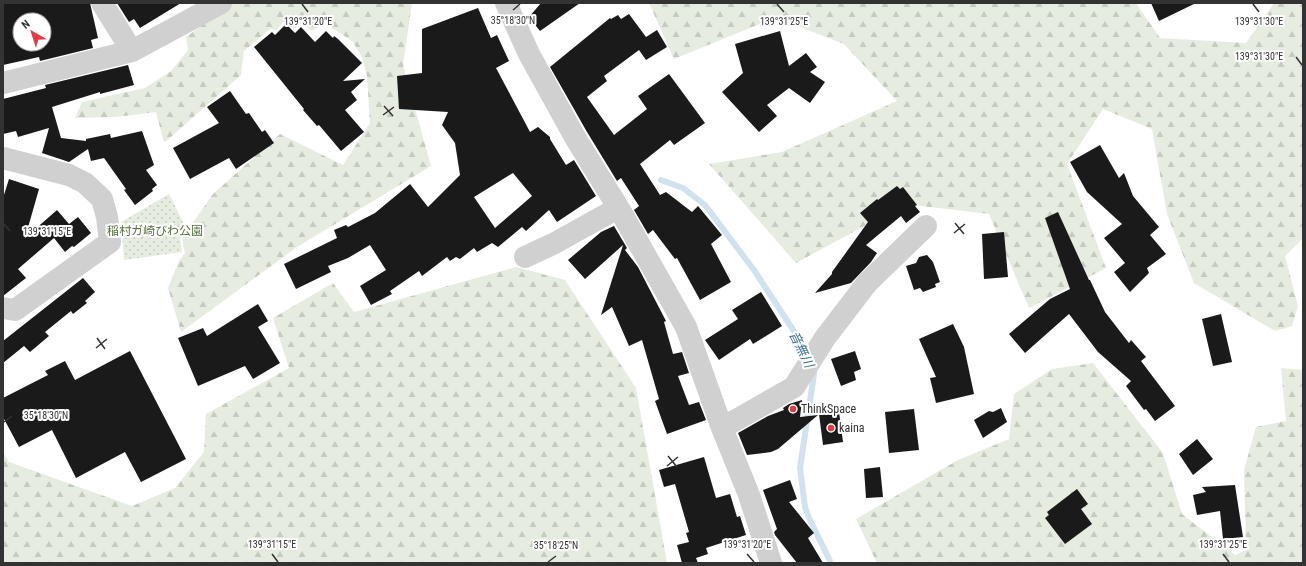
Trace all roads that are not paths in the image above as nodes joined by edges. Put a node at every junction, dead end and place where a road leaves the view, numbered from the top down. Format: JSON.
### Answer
{"nodes":[{"id":1,"x":102,"y":3,"type":"edge"},
{"id":2,"x":221,"y":3,"type":"edge"},
{"id":3,"x":506,"y":3,"type":"edge"},
{"id":4,"x":132,"y":51,"type":"junction"},
{"id":5,"x":3,"y":83,"type":"edge"},
{"id":6,"x":3,"y":158,"type":"edge"},
{"id":7,"x":618,"y":208,"type":"junction"},
{"id":8,"x":926,"y":226,"type":"dead end"},
{"id":9,"x":525,"y":256,"type":"dead end"},
{"id":10,"x":3,"y":308,"type":"edge"},
{"id":11,"x":722,"y":428,"type":"junction"},
{"id":12,"x":771,"y":563,"type":"edge"}],
"edges":[{"from":1,"to":4,"type":"street"},
{"from":2,"to":4,"type":"street"},
{"from":3,"to":7,"type":"street"},
{"from":4,"to":5,"type":"street"},
{"from":6,"to":10,"type":"street"},
{"from":7,"to":9,"type":"street"},
{"from":7,"to":11,"type":"street"},
{"from":8,"to":11,"type":"street"},
{"from":11,"to":12,"type":"street"}]}
